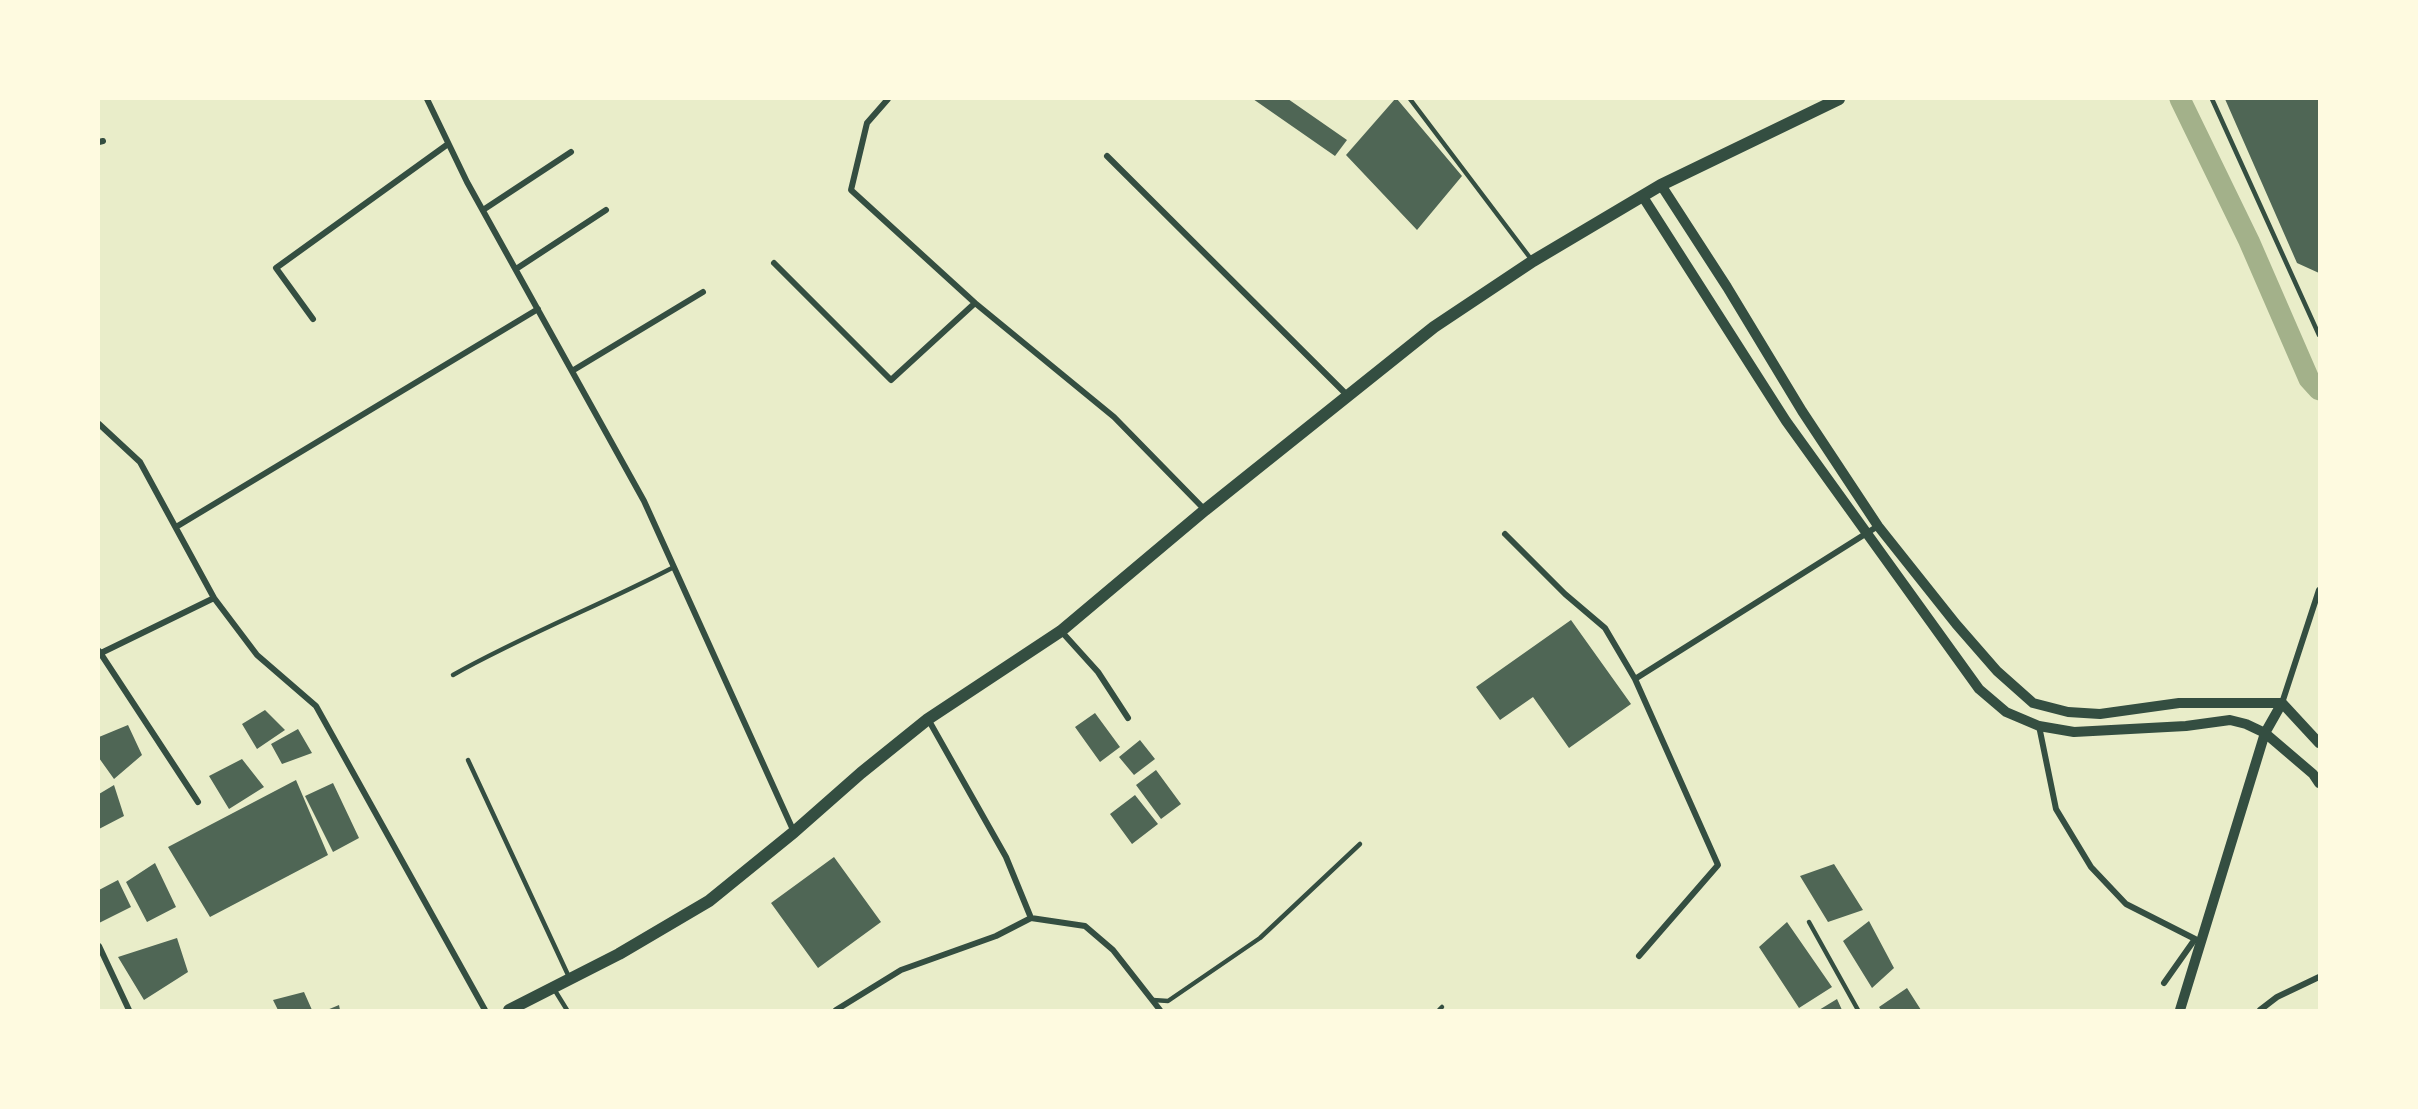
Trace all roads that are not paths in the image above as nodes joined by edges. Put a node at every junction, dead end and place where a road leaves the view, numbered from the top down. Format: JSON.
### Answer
{"nodes":[{"id":1,"x":427,"y":99,"type":"edge"},
{"id":2,"x":888,"y":99,"type":"edge"},
{"id":3,"x":1410,"y":99,"type":"edge"},
{"id":4,"x":1839,"y":99,"type":"edge"},
{"id":5,"x":2212,"y":99,"type":"edge"},
{"id":6,"x":448,"y":144,"type":"junction"},
{"id":7,"x":571,"y":152,"type":"dead end"},
{"id":8,"x":1107,"y":156,"type":"dead end"},
{"id":9,"x":1661,"y":185,"type":"junction"},
{"id":10,"x":1643,"y":197,"type":"junction"},
{"id":11,"x":483,"y":210,"type":"junction"},
{"id":12,"x":606,"y":210,"type":"dead end"},
{"id":13,"x":1533,"y":261,"type":"junction"},
{"id":14,"x":774,"y":263,"type":"dead end"},
{"id":15,"x":516,"y":269,"type":"junction"},
{"id":16,"x":703,"y":292,"type":"dead end"},
{"id":17,"x":975,"y":303,"type":"junction"},
{"id":18,"x":538,"y":309,"type":"junction"},
{"id":19,"x":313,"y":319,"type":"dead end"},
{"id":20,"x":2319,"y":335,"type":"edge"},
{"id":21,"x":572,"y":371,"type":"junction"},
{"id":22,"x":1348,"y":396,"type":"junction"},
{"id":23,"x":99,"y":424,"type":"edge"},
{"id":24,"x":1205,"y":510,"type":"junction"},
{"id":25,"x":1878,"y":526,"type":"junction"},
{"id":26,"x":176,"y":527,"type":"junction"},
{"id":27,"x":1867,"y":533,"type":"junction"},
{"id":28,"x":1505,"y":534,"type":"dead end"},
{"id":29,"x":674,"y":567,"type":"junction"},
{"id":30,"x":2319,"y":590,"type":"edge"},
{"id":31,"x":214,"y":598,"type":"junction"},
{"id":32,"x":1061,"y":631,"type":"junction"},
{"id":33,"x":99,"y":653,"type":"edge"},
{"id":34,"x":453,"y":675,"type":"dead end"},
{"id":35,"x":1635,"y":679,"type":"junction"},
{"id":36,"x":2282,"y":703,"type":"junction"},
{"id":37,"x":1128,"y":718,"type":"dead end"},
{"id":38,"x":928,"y":719,"type":"junction"},
{"id":39,"x":2039,"y":726,"type":"junction"},
{"id":40,"x":2265,"y":733,"type":"junction"},
{"id":41,"x":2319,"y":743,"type":"edge"},
{"id":42,"x":468,"y":760,"type":"dead end"},
{"id":43,"x":2319,"y":783,"type":"edge"},
{"id":44,"x":198,"y":802,"type":"dead end"},
{"id":45,"x":794,"y":832,"type":"junction"},
{"id":46,"x":1360,"y":844,"type":"dead end"},
{"id":47,"x":1031,"y":918,"type":"junction"},
{"id":48,"x":1809,"y":922,"type":"dead end"},
{"id":49,"x":2198,"y":940,"type":"junction"},
{"id":50,"x":99,"y":946,"type":"edge"},
{"id":51,"x":1639,"y":956,"type":"dead end"},
{"id":52,"x":2319,"y":977,"type":"edge"},
{"id":53,"x":570,"y":980,"type":"junction"},
{"id":54,"x":2163,"y":983,"type":"dead end"},
{"id":55,"x":552,"y":986,"type":"junction"},
{"id":56,"x":1153,"y":1000,"type":"junction"},
{"id":57,"x":129,"y":1010,"type":"edge"},
{"id":58,"x":485,"y":1010,"type":"edge"},
{"id":59,"x":509,"y":1010,"type":"edge"},
{"id":60,"x":567,"y":1010,"type":"edge"},
{"id":61,"x":836,"y":1010,"type":"edge"},
{"id":62,"x":1160,"y":1010,"type":"edge"},
{"id":63,"x":1858,"y":1010,"type":"edge"},
{"id":64,"x":2180,"y":1010,"type":"edge"},
{"id":65,"x":2260,"y":1010,"type":"edge"}],
"edges":[{"from":1,"to":6,"type":"street"},
{"from":2,"to":17,"type":"street"},
{"from":3,"to":13,"type":"lane"},
{"from":4,"to":9,"type":"main road"},
{"from":5,"to":20,"type":"lane"},
{"from":6,"to":11,"type":"street"},
{"from":6,"to":19,"type":"street"},
{"from":7,"to":11,"type":"street"},
{"from":8,"to":22,"type":"street"},
{"from":9,"to":10,"type":"main road"},
{"from":9,"to":25,"type":"street"},
{"from":10,"to":13,"type":"main road"},
{"from":10,"to":27,"type":"street"},
{"from":11,"to":15,"type":"street"},
{"from":12,"to":15,"type":"street"},
{"from":13,"to":22,"type":"main road"},
{"from":14,"to":17,"type":"street"},
{"from":15,"to":18,"type":"street"},
{"from":16,"to":21,"type":"street"},
{"from":17,"to":24,"type":"street"},
{"from":18,"to":21,"type":"street"},
{"from":18,"to":26,"type":"street"},
{"from":21,"to":29,"type":"street"},
{"from":22,"to":24,"type":"main road"},
{"from":23,"to":26,"type":"street"},
{"from":24,"to":32,"type":"main road"},
{"from":25,"to":27,"type":"street"},
{"from":25,"to":36,"type":"street"},
{"from":26,"to":31,"type":"street"},
{"from":27,"to":35,"type":"street"},
{"from":27,"to":39,"type":"street"},
{"from":28,"to":35,"type":"street"},
{"from":29,"to":34,"type":"lane"},
{"from":29,"to":45,"type":"street"},
{"from":30,"to":36,"type":"street"},
{"from":31,"to":33,"type":"street"},
{"from":31,"to":58,"type":"street"},
{"from":32,"to":37,"type":"street"},
{"from":32,"to":38,"type":"main road"},
{"from":33,"to":44,"type":"street"},
{"from":35,"to":51,"type":"street"},
{"from":36,"to":40,"type":"street"},
{"from":36,"to":41,"type":"street"},
{"from":38,"to":45,"type":"main road"},
{"from":38,"to":47,"type":"street"},
{"from":39,"to":40,"type":"street"},
{"from":39,"to":49,"type":"street"},
{"from":40,"to":43,"type":"street"},
{"from":40,"to":49,"type":"street"},
{"from":42,"to":53,"type":"lane"},
{"from":45,"to":53,"type":"main road"},
{"from":46,"to":56,"type":"lane"},
{"from":47,"to":56,"type":"street"},
{"from":47,"to":61,"type":"street"},
{"from":48,"to":63,"type":"lane"},
{"from":49,"to":54,"type":"street"},
{"from":49,"to":64,"type":"street"},
{"from":50,"to":57,"type":"street"},
{"from":52,"to":65,"type":"street"},
{"from":53,"to":55,"type":"main road"},
{"from":55,"to":59,"type":"main road"},
{"from":55,"to":60,"type":"lane"},
{"from":56,"to":62,"type":"street"}]}
